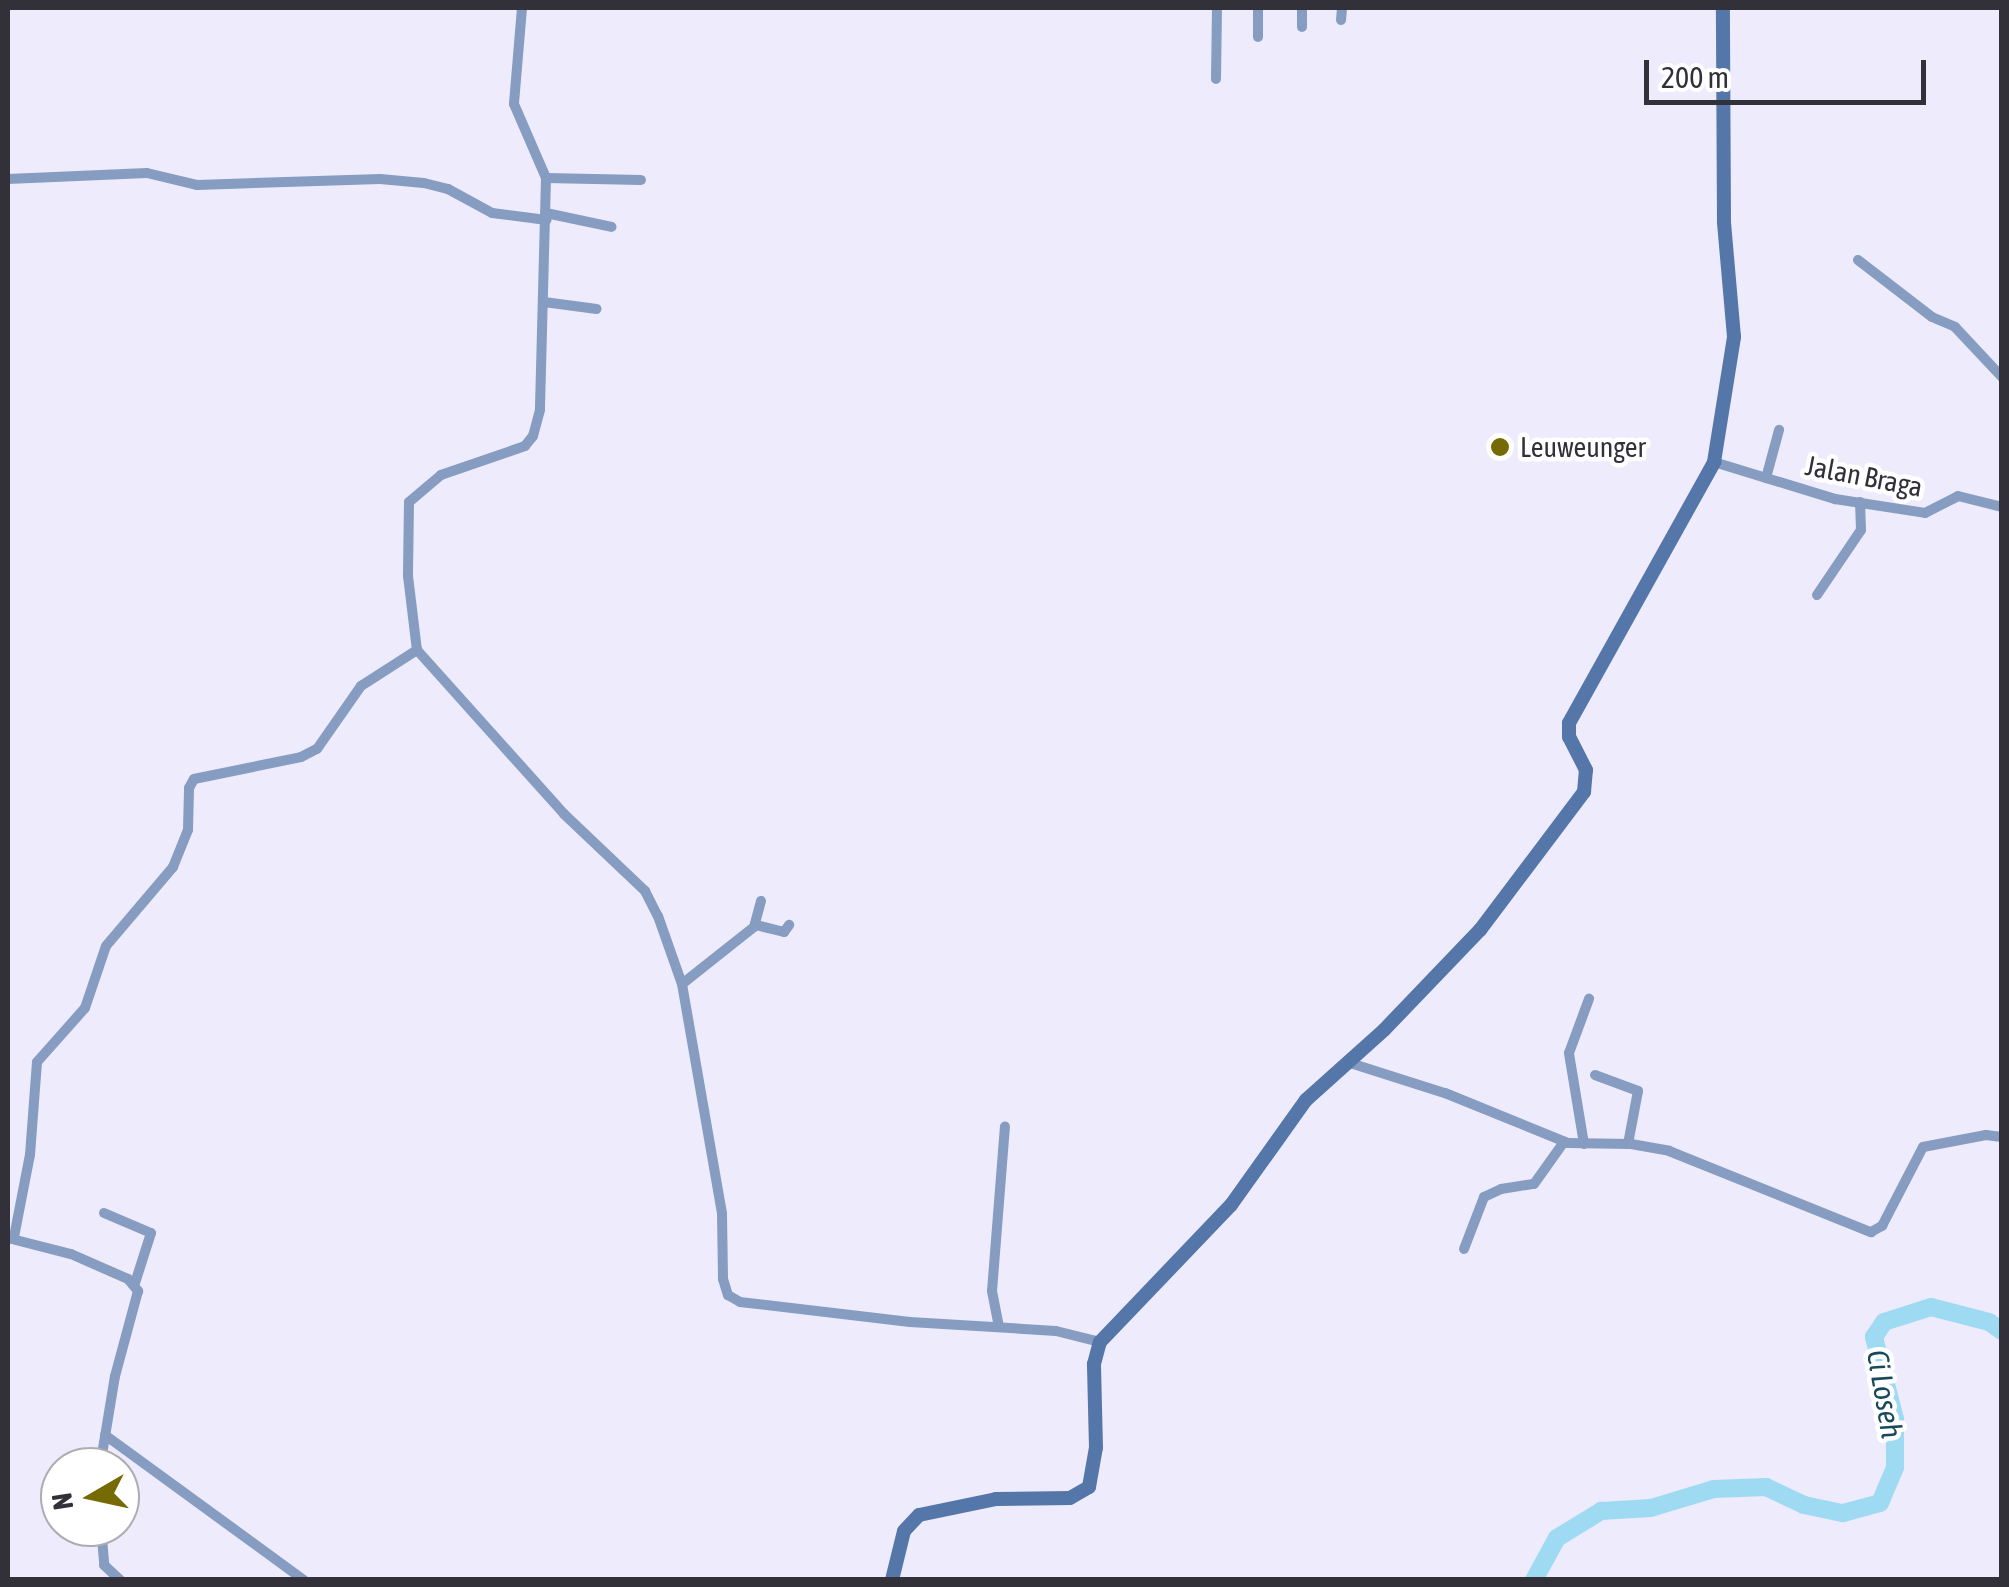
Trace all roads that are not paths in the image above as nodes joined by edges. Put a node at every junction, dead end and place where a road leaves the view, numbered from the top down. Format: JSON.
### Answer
{"nodes":[{"id":1,"x":522,"y":8,"type":"edge"},
{"id":2,"x":1217,"y":8,"type":"edge"},
{"id":3,"x":1258,"y":8,"type":"edge"},
{"id":4,"x":1302,"y":8,"type":"edge"},
{"id":5,"x":1342,"y":8,"type":"edge"},
{"id":6,"x":1723,"y":8,"type":"edge"},
{"id":7,"x":1342,"y":20,"type":"dead end"},
{"id":8,"x":1302,"y":28,"type":"dead end"},
{"id":9,"x":1258,"y":37,"type":"dead end"},
{"id":10,"x":1216,"y":79,"type":"dead end"},
{"id":11,"x":546,"y":178,"type":"junction"},
{"id":12,"x":8,"y":179,"type":"edge"},
{"id":13,"x":641,"y":180,"type":"dead end"},
{"id":14,"x":546,"y":216,"type":"junction"},
{"id":15,"x":612,"y":228,"type":"dead end"},
{"id":16,"x":1858,"y":260,"type":"dead end"},
{"id":17,"x":544,"y":302,"type":"junction"},
{"id":18,"x":597,"y":309,"type":"dead end"},
{"id":19,"x":2002,"y":377,"type":"edge"},
{"id":20,"x":1780,"y":430,"type":"dead end"},
{"id":21,"x":1714,"y":462,"type":"junction"},
{"id":22,"x":1766,"y":478,"type":"junction"},
{"id":23,"x":1860,"y":502,"type":"junction"},
{"id":24,"x":2002,"y":507,"type":"edge"},
{"id":25,"x":1817,"y":595,"type":"dead end"},
{"id":26,"x":417,"y":650,"type":"junction"},
{"id":27,"x":761,"y":901,"type":"dead end"},
{"id":28,"x":756,"y":925,"type":"junction"},
{"id":29,"x":789,"y":926,"type":"dead end"},
{"id":30,"x":682,"y":984,"type":"junction"},
{"id":31,"x":1589,"y":999,"type":"dead end"},
{"id":32,"x":1347,"y":1062,"type":"junction"},
{"id":33,"x":1595,"y":1075,"type":"dead end"},
{"id":34,"x":1005,"y":1127,"type":"dead end"},
{"id":35,"x":2002,"y":1137,"type":"edge"},
{"id":36,"x":1573,"y":1144,"type":"junction"},
{"id":37,"x":1628,"y":1144,"type":"junction"},
{"id":38,"x":104,"y":1213,"type":"dead end"},
{"id":39,"x":11,"y":1238,"type":"edge"},
{"id":40,"x":1464,"y":1249,"type":"dead end"},
{"id":41,"x":134,"y":1284,"type":"junction"},
{"id":42,"x":998,"y":1327,"type":"junction"},
{"id":43,"x":1100,"y":1342,"type":"junction"},
{"id":44,"x":105,"y":1435,"type":"junction"},
{"id":45,"x":103,"y":1447,"type":"edge"},
{"id":46,"x":104,"y":1547,"type":"edge"},
{"id":47,"x":120,"y":1580,"type":"edge"},
{"id":48,"x":304,"y":1580,"type":"edge"},
{"id":49,"x":892,"y":1580,"type":"edge"}],
"edges":[{"from":1,"to":11,"type":"street"},
{"from":2,"to":10,"type":"street"},
{"from":3,"to":9,"type":"street"},
{"from":4,"to":8,"type":"street"},
{"from":5,"to":7,"type":"street"},
{"from":6,"to":21,"type":"street"},
{"from":11,"to":13,"type":"street"},
{"from":11,"to":14,"type":"street"},
{"from":12,"to":14,"type":"street"},
{"from":14,"to":15,"type":"street"},
{"from":14,"to":17,"type":"street"},
{"from":16,"to":19,"type":"street"},
{"from":17,"to":18,"type":"street"},
{"from":17,"to":26,"type":"street"},
{"from":20,"to":22,"type":"street"},
{"from":21,"to":22,"type":"street","name":"Jalan Braga"},
{"from":21,"to":32,"type":"street"},
{"from":22,"to":23,"type":"street","name":"Jalan Braga"},
{"from":23,"to":24,"type":"street","name":"Jalan Braga"},
{"from":23,"to":25,"type":"street"},
{"from":26,"to":30,"type":"street"},
{"from":26,"to":39,"type":"street"},
{"from":27,"to":28,"type":"street"},
{"from":28,"to":29,"type":"street"},
{"from":28,"to":30,"type":"street"},
{"from":30,"to":42,"type":"street"},
{"from":31,"to":36,"type":"street"},
{"from":32,"to":36,"type":"street"},
{"from":32,"to":43,"type":"street"},
{"from":33,"to":37,"type":"street"},
{"from":34,"to":42,"type":"street"},
{"from":35,"to":37,"type":"street"},
{"from":36,"to":37,"type":"street"},
{"from":36,"to":40,"type":"street"},
{"from":38,"to":41,"type":"street"},
{"from":39,"to":41,"type":"street"},
{"from":41,"to":44,"type":"street"},
{"from":42,"to":43,"type":"street"},
{"from":43,"to":49,"type":"street"},
{"from":44,"to":45,"type":"street"},
{"from":44,"to":48,"type":"street"},
{"from":46,"to":47,"type":"street"}]}
